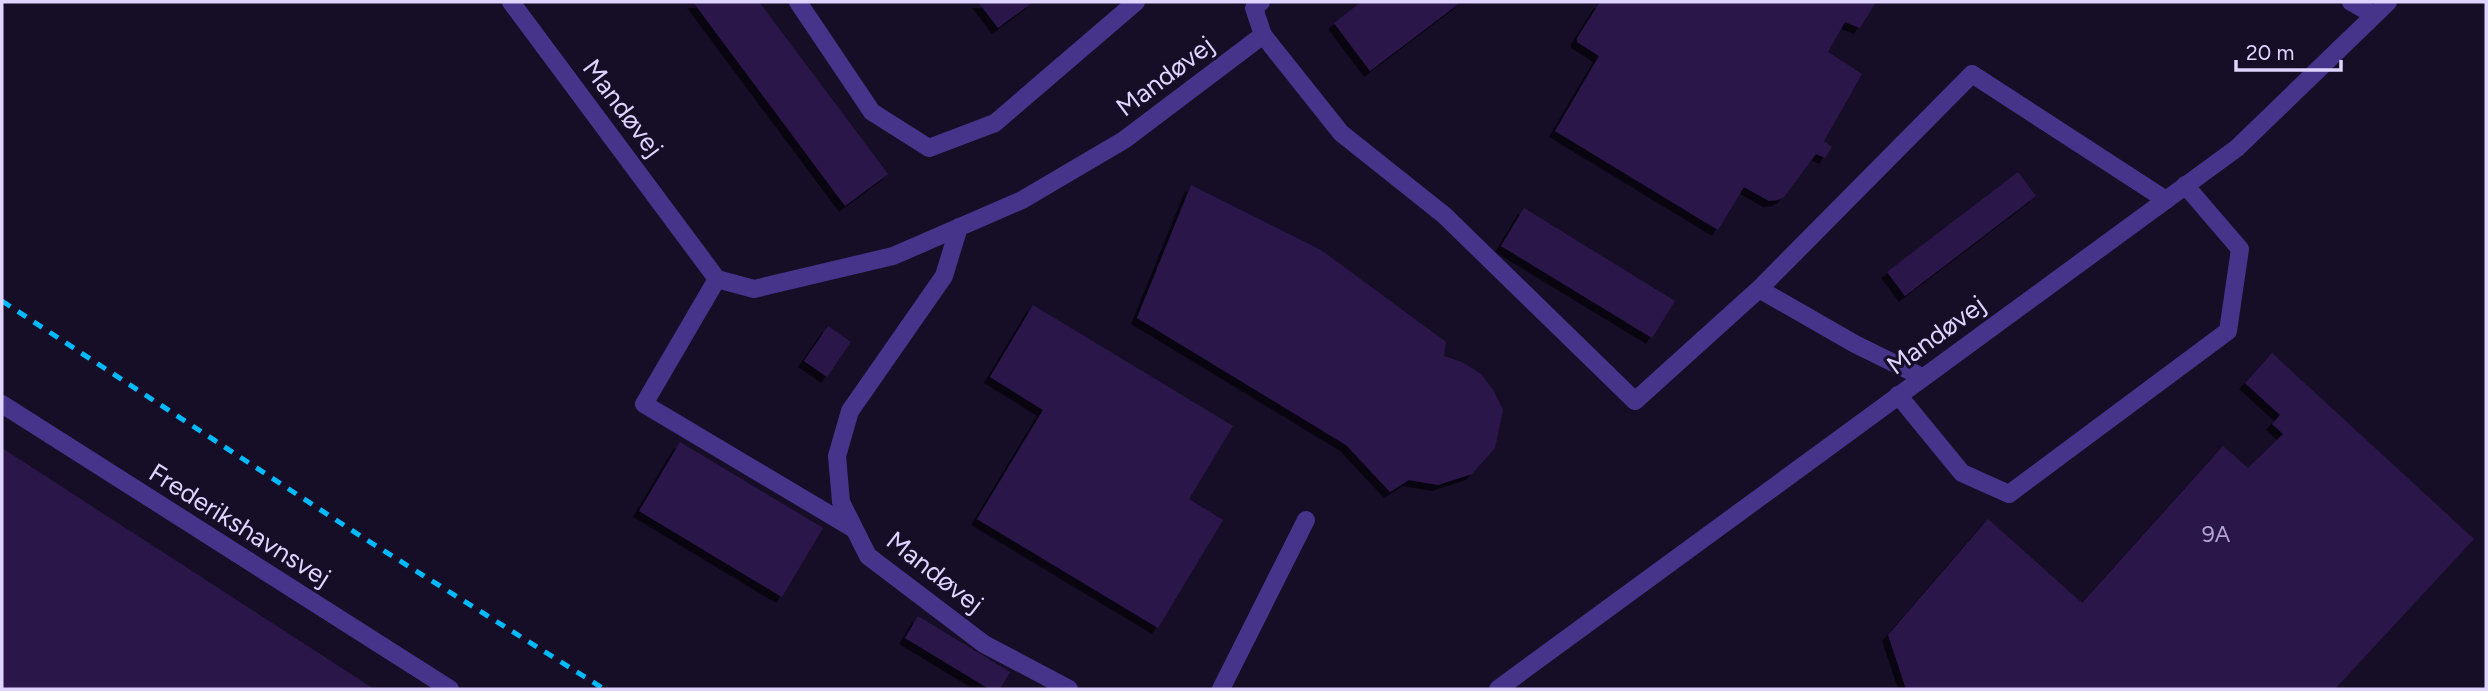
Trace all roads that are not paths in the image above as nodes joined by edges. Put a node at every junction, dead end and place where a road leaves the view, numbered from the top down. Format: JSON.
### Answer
{"nodes":[{"id":1,"x":511,"y":2,"type":"edge"},
{"id":2,"x":798,"y":2,"type":"edge"},
{"id":3,"x":1136,"y":2,"type":"edge"},
{"id":4,"x":2351,"y":2,"type":"edge"},
{"id":5,"x":2388,"y":2,"type":"edge"},
{"id":6,"x":1254,"y":4,"type":"edge"},
{"id":7,"x":2374,"y":15,"type":"junction"},
{"id":8,"x":1263,"y":35,"type":"junction"},
{"id":9,"x":2185,"y":186,"type":"junction"},
{"id":10,"x":2166,"y":200,"type":"junction"},
{"id":11,"x":959,"y":227,"type":"junction"},
{"id":12,"x":717,"y":279,"type":"junction"},
{"id":13,"x":1759,"y":289,"type":"junction"},
{"id":14,"x":1922,"y":377,"type":"junction"},
{"id":15,"x":1898,"y":395,"type":"junction"},
{"id":16,"x":2,"y":404,"type":"edge"},
{"id":17,"x":1306,"y":520,"type":"dead end"},
{"id":18,"x":854,"y":529,"type":"junction"},
{"id":19,"x":450,"y":689,"type":"edge"},
{"id":20,"x":1069,"y":689,"type":"edge"},
{"id":21,"x":1221,"y":689,"type":"edge"},
{"id":22,"x":1498,"y":689,"type":"edge"}],
"edges":[{"from":1,"to":12,"type":"street","name":"Mandøvej"},
{"from":2,"to":3,"type":"street"},
{"from":4,"to":7,"type":"street"},
{"from":5,"to":7,"type":"street","name":"Mandøvej"},
{"from":6,"to":8,"type":"street"},
{"from":7,"to":9,"type":"street","name":"Mandøvej"},
{"from":8,"to":11,"type":"street","name":"Mandøvej"},
{"from":8,"to":13,"type":"street"},
{"from":9,"to":10,"type":"street","name":"Mandøvej"},
{"from":9,"to":15,"type":"street"},
{"from":10,"to":13,"type":"street"},
{"from":10,"to":14,"type":"street","name":"Mandøvej"},
{"from":11,"to":12,"type":"street","name":"Mandøvej"},
{"from":11,"to":18,"type":"street","name":"Mandøvej"},
{"from":12,"to":18,"type":"street"},
{"from":13,"to":14,"type":"street"},
{"from":14,"to":15,"type":"street","name":"Mandøvej"},
{"from":15,"to":22,"type":"street","name":"Mandøvej"},
{"from":16,"to":19,"type":"street","name":"Frederikshavnsvej"},
{"from":17,"to":21,"type":"street"},
{"from":18,"to":20,"type":"street","name":"Mandøvej"}]}
